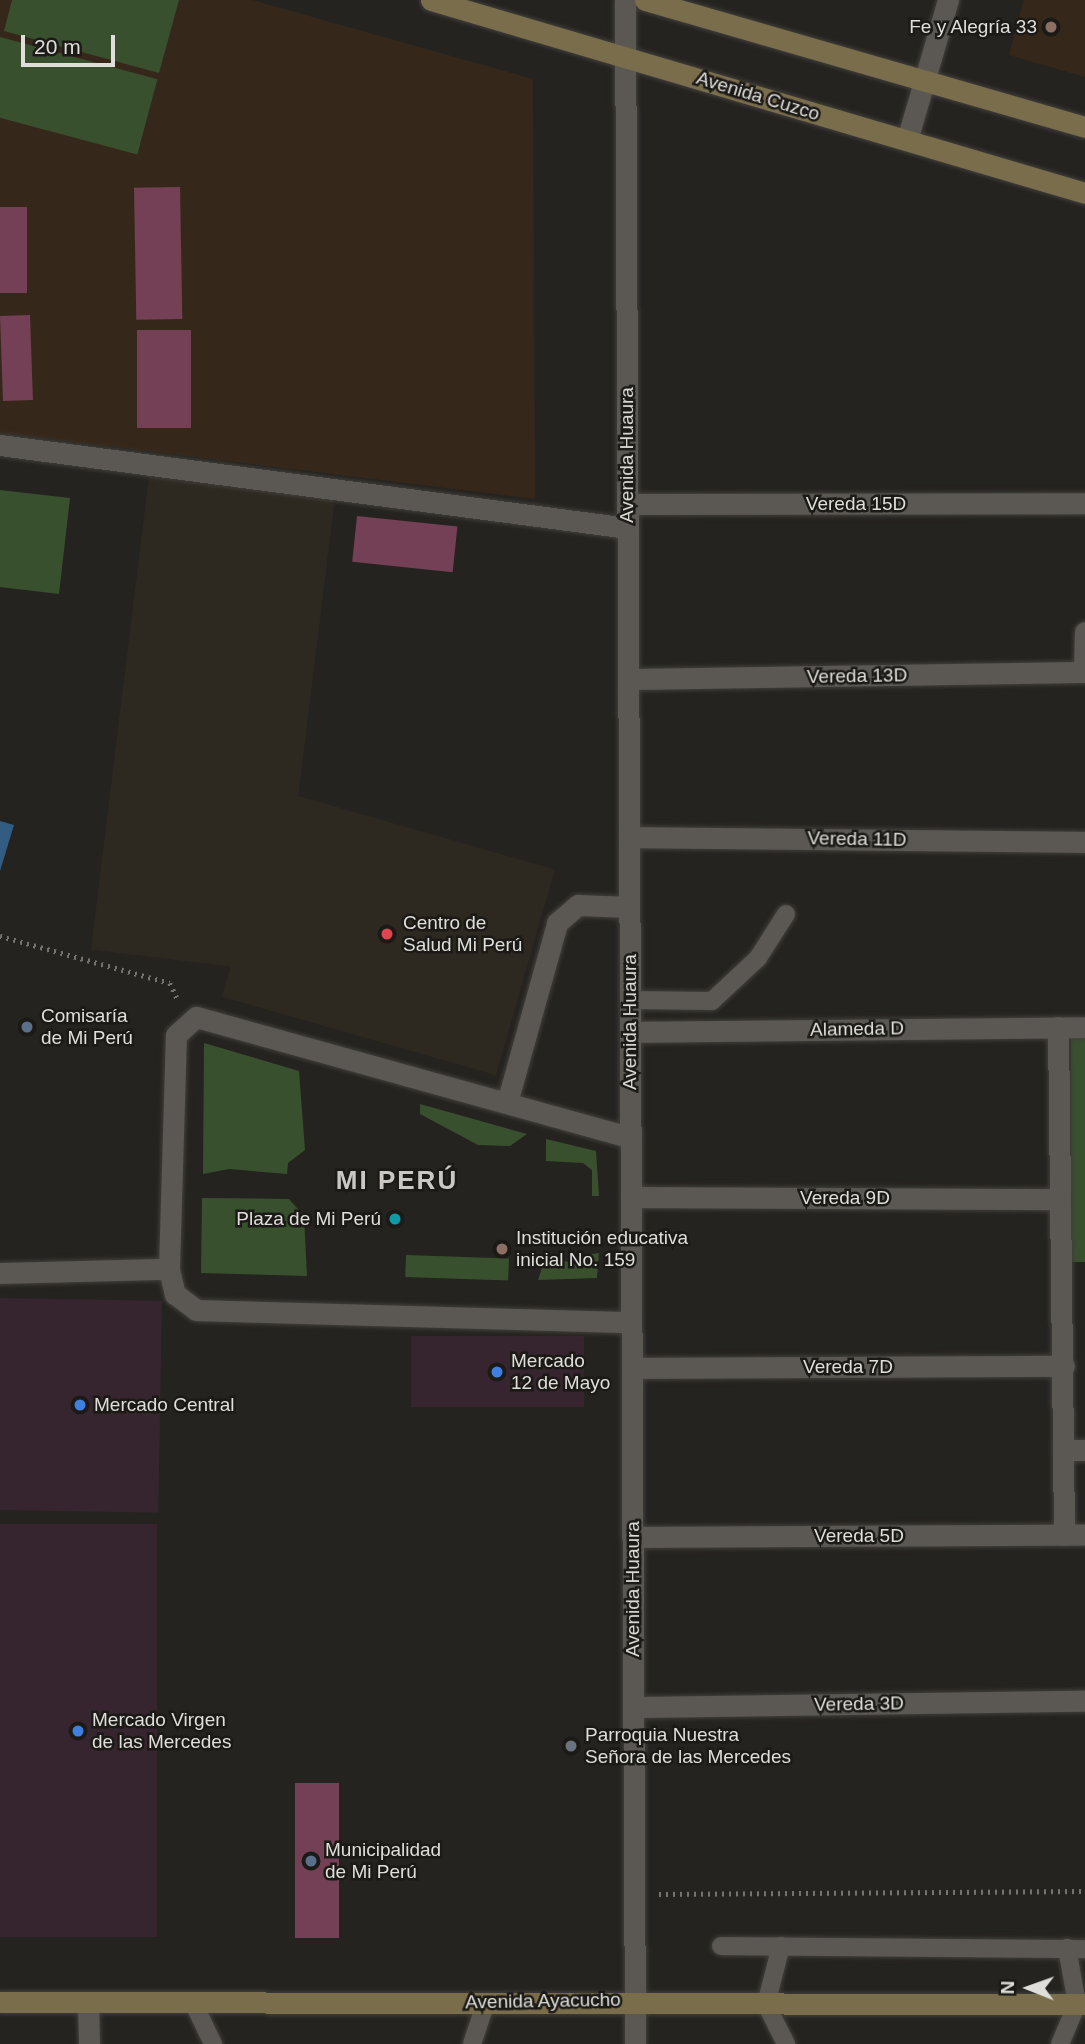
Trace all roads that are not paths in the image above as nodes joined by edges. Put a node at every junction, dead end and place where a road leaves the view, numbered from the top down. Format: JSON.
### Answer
{"nodes":[{"id":1,"x":431,"y":0,"type":"edge"},
{"id":2,"x":625,"y":0,"type":"edge"},
{"id":3,"x":645,"y":0,"type":"edge"},
{"id":4,"x":948,"y":0,"type":"edge"},
{"id":5,"x":625,"y":57,"type":"junction"},
{"id":6,"x":925,"y":80,"type":"junction"},
{"id":7,"x":1085,"y":127,"type":"edge"},
{"id":8,"x":907,"y":140,"type":"junction"},
{"id":9,"x":1085,"y":193,"type":"edge"},
{"id":10,"x":0,"y":445,"type":"edge"},
{"id":11,"x":1085,"y":503,"type":"edge"},
{"id":12,"x":627,"y":504,"type":"junction"},
{"id":13,"x":628,"y":528,"type":"junction"},
{"id":14,"x":1085,"y":632,"type":"edge"},
{"id":15,"x":1084,"y":672,"type":"edge"},
{"id":16,"x":628,"y":679,"type":"junction"},
{"id":17,"x":629,"y":837,"type":"junction"},
{"id":18,"x":1085,"y":842,"type":"edge"},
{"id":19,"x":629,"y":907,"type":"junction"},
{"id":20,"x":786,"y":914,"type":"dead end"},
{"id":21,"x":630,"y":1000,"type":"junction"},
{"id":22,"x":1058,"y":1027,"type":"junction"},
{"id":23,"x":1085,"y":1027,"type":"edge"},
{"id":24,"x":630,"y":1032,"type":"junction"},
{"id":25,"x":508,"y":1099,"type":"junction"},
{"id":26,"x":631,"y":1138,"type":"junction"},
{"id":27,"x":631,"y":1197,"type":"junction"},
{"id":28,"x":1059,"y":1199,"type":"junction"},
{"id":29,"x":169,"y":1269,"type":"junction"},
{"id":30,"x":0,"y":1273,"type":"edge"},
{"id":31,"x":1074,"y":1275,"type":"edge"},
{"id":32,"x":631,"y":1322,"type":"junction"},
{"id":33,"x":1064,"y":1366,"type":"junction"},
{"id":34,"x":632,"y":1368,"type":"junction"},
{"id":35,"x":1074,"y":1450,"type":"edge"},
{"id":36,"x":1063,"y":1535,"type":"junction"},
{"id":37,"x":1085,"y":1535,"type":"edge"},
{"id":38,"x":632,"y":1537,"type":"junction"},
{"id":39,"x":1085,"y":1701,"type":"edge"},
{"id":40,"x":633,"y":1707,"type":"junction"},
{"id":41,"x":721,"y":1945,"type":"dead end"},
{"id":42,"x":781,"y":1946,"type":"junction"},
{"id":43,"x":1076,"y":1949,"type":"edge"},
{"id":44,"x":634,"y":2000,"type":"junction"},
{"id":45,"x":0,"y":2002,"type":"edge"},
{"id":46,"x":88,"y":2002,"type":"junction"},
{"id":47,"x":193,"y":2002,"type":"junction"},
{"id":48,"x":486,"y":2002,"type":"junction"},
{"id":49,"x":766,"y":2004,"type":"junction"},
{"id":50,"x":1081,"y":2004,"type":"edge"},
{"id":51,"x":89,"y":2044,"type":"edge"},
{"id":52,"x":213,"y":2044,"type":"edge"},
{"id":53,"x":472,"y":2044,"type":"edge"},
{"id":54,"x":635,"y":2044,"type":"edge"},
{"id":55,"x":786,"y":2044,"type":"edge"},
{"id":56,"x":1060,"y":2044,"type":"edge"}],
"edges":[{"from":1,"to":5,"type":"street","name":"Avenida Cuzco"},
{"from":2,"to":5,"type":"street","name":"Avenida Huaura"},
{"from":3,"to":6,"type":"street"},
{"from":4,"to":6,"type":"street"},
{"from":5,"to":8,"type":"street","name":"Avenida Cuzco"},
{"from":5,"to":12,"type":"street","name":"Avenida Huaura"},
{"from":6,"to":7,"type":"street"},
{"from":6,"to":8,"type":"street"},
{"from":8,"to":9,"type":"street","name":"Avenida Cuzco"},
{"from":10,"to":13,"type":"street"},
{"from":11,"to":12,"type":"street","name":"Vereda 15D"},
{"from":12,"to":13,"type":"street","name":"Avenida Huaura"},
{"from":13,"to":16,"type":"street","name":"Avenida Huaura"},
{"from":14,"to":15,"type":"street"},
{"from":15,"to":16,"type":"street","name":"Vereda 13D"},
{"from":16,"to":17,"type":"street","name":"Avenida Huaura"},
{"from":17,"to":18,"type":"street","name":"Vereda 11D"},
{"from":17,"to":19,"type":"street","name":"Avenida Huaura"},
{"from":19,"to":21,"type":"street","name":"Avenida Huaura"},
{"from":19,"to":25,"type":"street"},
{"from":20,"to":21,"type":"lane"},
{"from":21,"to":24,"type":"street","name":"Avenida Huaura"},
{"from":22,"to":23,"type":"street","name":"Alameda D"},
{"from":22,"to":24,"type":"street","name":"Alameda D"},
{"from":22,"to":28,"type":"street"},
{"from":24,"to":26,"type":"street","name":"Avenida Huaura"},
{"from":25,"to":26,"type":"street"},
{"from":25,"to":29,"type":"street"},
{"from":26,"to":27,"type":"street","name":"Avenida Huaura"},
{"from":27,"to":28,"type":"street","name":"Vereda 9D"},
{"from":27,"to":32,"type":"street","name":"Avenida Huaura"},
{"from":28,"to":31,"type":"street"},
{"from":29,"to":30,"type":"street"},
{"from":29,"to":32,"type":"street"},
{"from":31,"to":33,"type":"street"},
{"from":32,"to":34,"type":"street","name":"Avenida Huaura"},
{"from":33,"to":34,"type":"street","name":"Vereda 7D"},
{"from":33,"to":35,"type":"street"},
{"from":34,"to":38,"type":"street","name":"Avenida Huaura"},
{"from":35,"to":36,"type":"street"},
{"from":36,"to":37,"type":"street","name":"Vereda 5D"},
{"from":36,"to":38,"type":"street","name":"Vereda 5D"},
{"from":38,"to":40,"type":"street","name":"Avenida Huaura"},
{"from":39,"to":40,"type":"street","name":"Vereda 3D"},
{"from":40,"to":44,"type":"street","name":"Avenida Huaura"},
{"from":41,"to":42,"type":"lane"},
{"from":42,"to":43,"type":"lane"},
{"from":42,"to":49,"type":"lane"},
{"from":43,"to":50,"type":"lane"},
{"from":44,"to":48,"type":"street","name":"Avenida Ayacucho"},
{"from":44,"to":49,"type":"street","name":"Avenida Ayacucho"},
{"from":44,"to":54,"type":"street","name":"Avenida Huaura"},
{"from":45,"to":46,"type":"street","name":"Avenida Ayacucho"},
{"from":46,"to":47,"type":"street","name":"Avenida Ayacucho"},
{"from":46,"to":51,"type":"street"},
{"from":47,"to":48,"type":"street","name":"Avenida Ayacucho"},
{"from":47,"to":52,"type":"lane"},
{"from":48,"to":53,"type":"lane"},
{"from":49,"to":50,"type":"street","name":"Avenida Ayacucho"},
{"from":49,"to":55,"type":"lane"},
{"from":50,"to":56,"type":"lane"}]}
